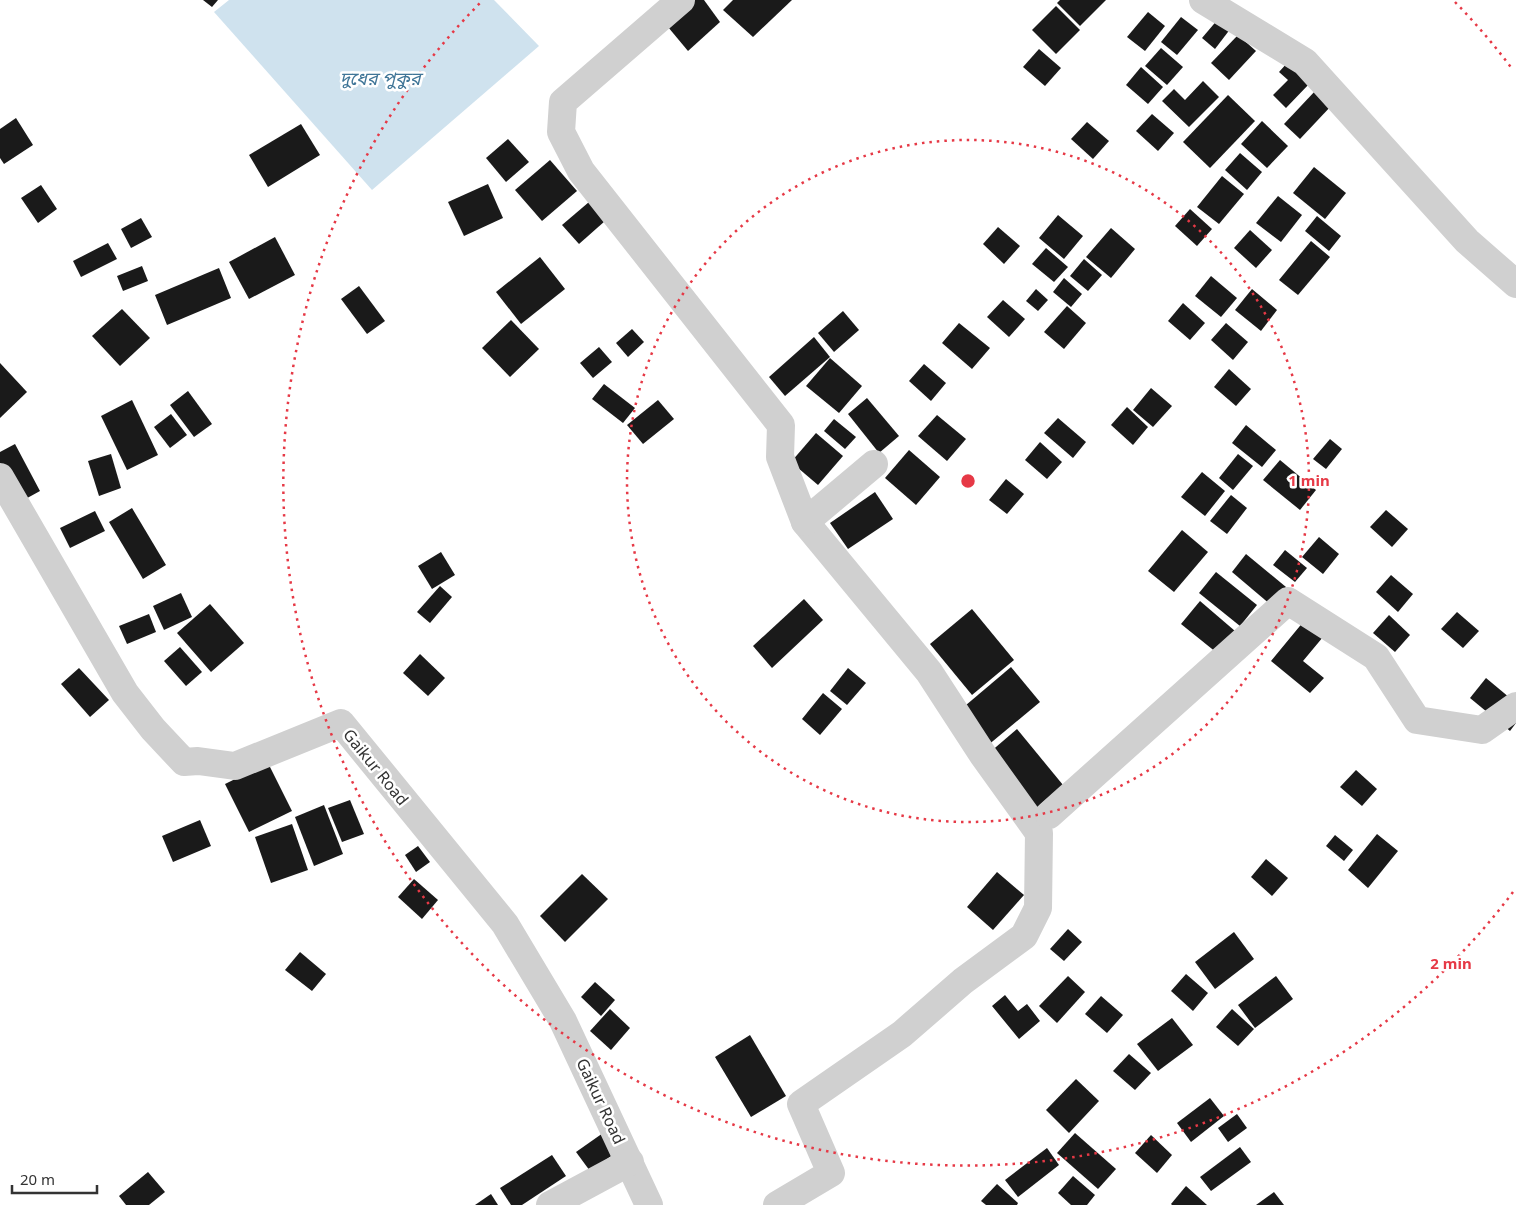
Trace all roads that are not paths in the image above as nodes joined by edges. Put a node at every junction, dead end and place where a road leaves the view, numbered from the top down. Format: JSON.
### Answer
{"nodes":[{"id":1,"x":681,"y":0,"type":"edge"},
{"id":2,"x":1203,"y":0,"type":"edge"},
{"id":3,"x":1516,"y":284,"type":"edge"},
{"id":4,"x":874,"y":464,"type":"dead end"},
{"id":5,"x":0,"y":477,"type":"edge"},
{"id":6,"x":805,"y":522,"type":"junction"},
{"id":7,"x":1516,"y":706,"type":"edge"},
{"id":8,"x":1049,"y":815,"type":"dead end"},
{"id":9,"x":630,"y":1162,"type":"junction"},
{"id":10,"x":550,"y":1205,"type":"edge"},
{"id":11,"x":649,"y":1205,"type":"edge"},
{"id":12,"x":777,"y":1205,"type":"edge"}],
"edges":[{"from":1,"to":6,"type":"street"},
{"from":2,"to":3,"type":"street"},
{"from":4,"to":6,"type":"street"},
{"from":5,"to":9,"type":"street","name":"Gaikur Road"},
{"from":6,"to":12,"type":"street"},
{"from":7,"to":8,"type":"street"},
{"from":9,"to":10,"type":"street"},
{"from":9,"to":11,"type":"street"}]}
